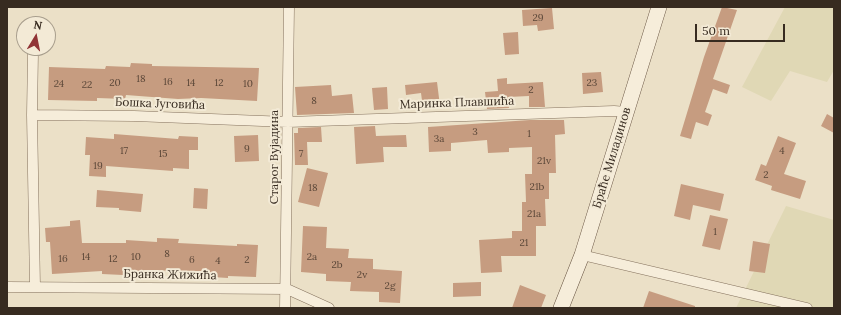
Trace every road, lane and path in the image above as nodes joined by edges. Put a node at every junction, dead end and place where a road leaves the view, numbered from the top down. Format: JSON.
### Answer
{"nodes":[{"id":1,"x":288,"y":7,"type":"edge"},
{"id":2,"x":659,"y":7,"type":"edge"},
{"id":3,"x":33,"y":56,"type":"edge"},
{"id":4,"x":626,"y":112,"type":"junction"},
{"id":5,"x":32,"y":115,"type":"junction"},
{"id":6,"x":288,"y":122,"type":"junction"},
{"id":7,"x":582,"y":255,"type":"junction"},
{"id":8,"x":7,"y":287,"type":"edge"},
{"id":9,"x":35,"y":287,"type":"junction"},
{"id":10,"x":287,"y":289,"type":"junction"},
{"id":11,"x":285,"y":308,"type":"edge"},
{"id":12,"x":329,"y":308,"type":"edge"},
{"id":13,"x":561,"y":308,"type":"edge"},
{"id":14,"x":807,"y":308,"type":"edge"}],
"edges":[{"from":1,"to":6,"type":"street","name":"Старог Вујадина"},
{"from":2,"to":4,"type":"main road","name":"Браће Миладинов"},
{"from":3,"to":5,"type":"street"},
{"from":4,"to":6,"type":"street","name":"Маринка Плавшића"},
{"from":4,"to":7,"type":"main road","name":"Браће Миладинов"},
{"from":5,"to":6,"type":"street","name":"Бошка Југовића"},
{"from":5,"to":9,"type":"street"},
{"from":6,"to":10,"type":"street","name":"Старог Вујадина"},
{"from":7,"to":13,"type":"main road","name":"Браће Миладинов"},
{"from":7,"to":14,"type":"street"},
{"from":8,"to":9,"type":"street","name":"Бранка Жижића"},
{"from":9,"to":10,"type":"street","name":"Бранка Жижића"},
{"from":10,"to":11,"type":"street","name":"Старог Вујадина"},
{"from":10,"to":12,"type":"street","name":"Бранка Жижића"}]}
